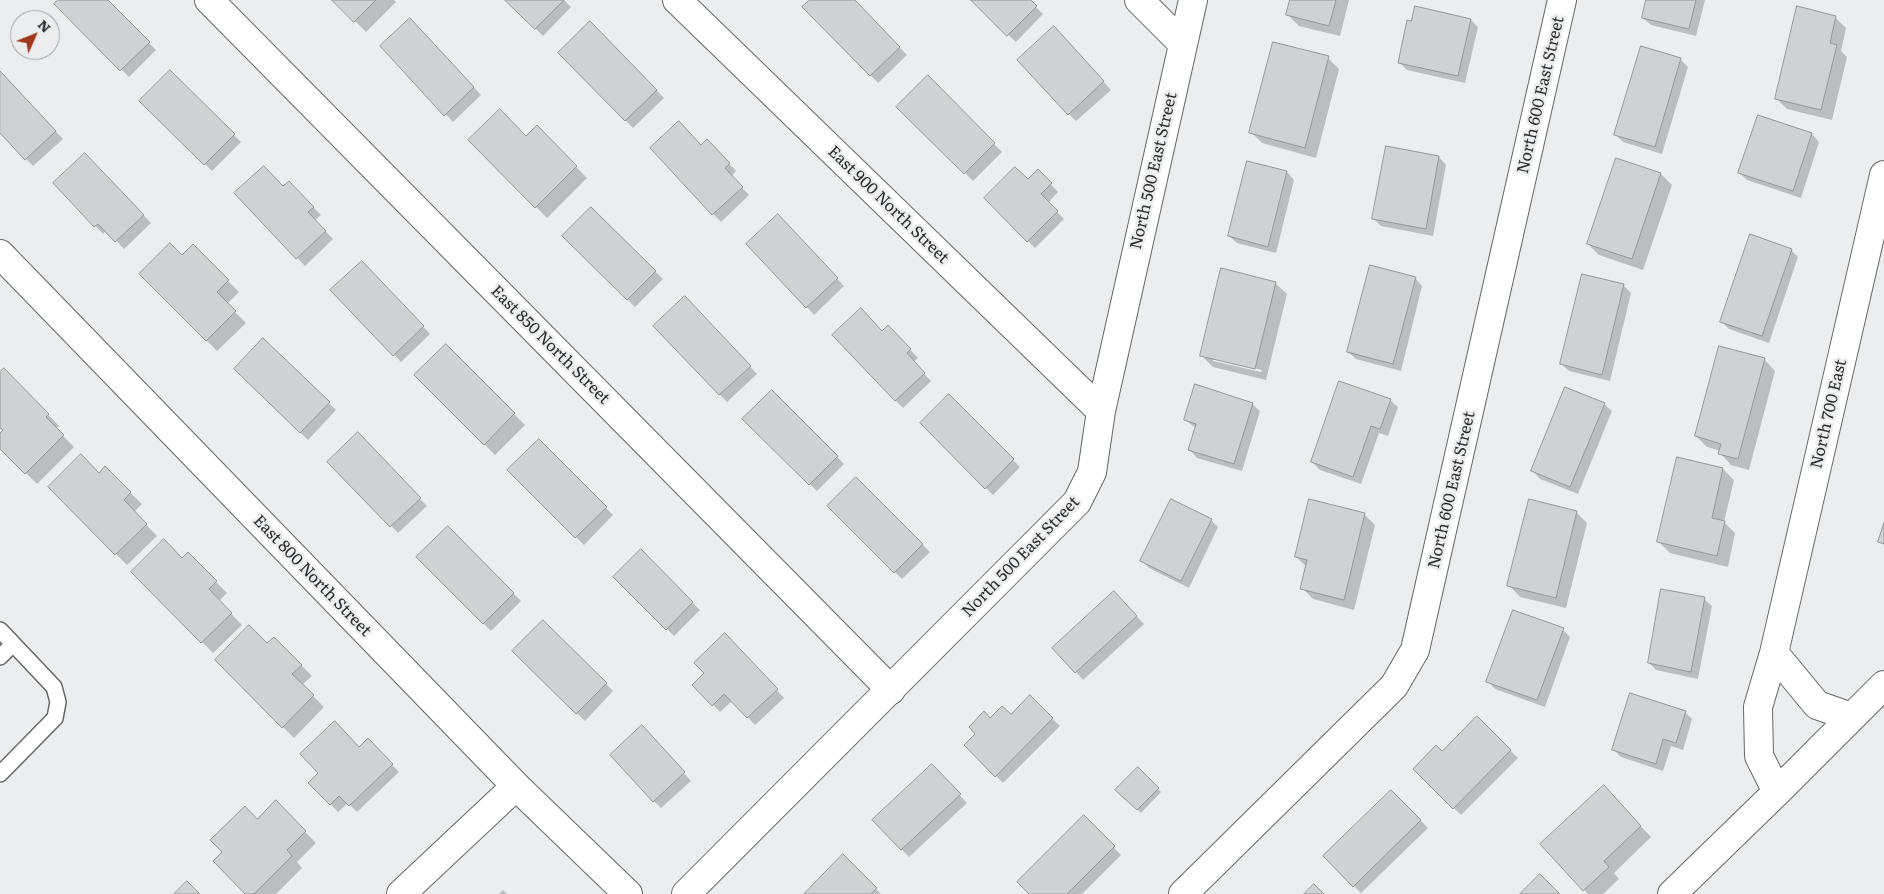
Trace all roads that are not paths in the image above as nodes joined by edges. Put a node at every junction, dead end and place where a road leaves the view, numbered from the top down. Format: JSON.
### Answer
{"nodes":[{"id":1,"x":209,"y":0,"type":"edge"},
{"id":2,"x":676,"y":0,"type":"edge"},
{"id":3,"x":1139,"y":0,"type":"edge"},
{"id":4,"x":1193,"y":0,"type":"edge"},
{"id":5,"x":1562,"y":0,"type":"edge"},
{"id":6,"x":1183,"y":44,"type":"junction"},
{"id":7,"x":1884,"y":175,"type":"edge"},
{"id":8,"x":0,"y":254,"type":"edge"},
{"id":9,"x":1101,"y":411,"type":"junction"},
{"id":10,"x":0,"y":630,"type":"edge"},
{"id":11,"x":13,"y":644,"type":"junction"},
{"id":12,"x":1774,"y":653,"type":"junction"},
{"id":13,"x":0,"y":657,"type":"edge"},
{"id":14,"x":1884,"y":685,"type":"edge"},
{"id":15,"x":891,"y":690,"type":"junction"},
{"id":16,"x":1851,"y":717,"type":"junction"},
{"id":17,"x":0,"y":774,"type":"edge"},
{"id":18,"x":516,"y":786,"type":"junction"},
{"id":19,"x":1777,"y":792,"type":"junction"},
{"id":20,"x":401,"y":894,"type":"edge"},
{"id":21,"x":628,"y":894,"type":"edge"},
{"id":22,"x":686,"y":894,"type":"edge"},
{"id":23,"x":1183,"y":894,"type":"edge"},
{"id":24,"x":1672,"y":894,"type":"edge"}],
"edges":[{"from":1,"to":15,"type":"street","name":"East 850 North Street"},
{"from":2,"to":9,"type":"street","name":"East 900 North Street"},
{"from":3,"to":6,"type":"street"},
{"from":4,"to":6,"type":"street","name":"North 500 East Street"},
{"from":5,"to":23,"type":"street","name":"North 600 East Street"},
{"from":6,"to":9,"type":"street","name":"North 500 East Street"},
{"from":7,"to":12,"type":"street","name":"North 700 East"},
{"from":8,"to":18,"type":"street","name":"East 800 North Street"},
{"from":9,"to":15,"type":"street","name":"North 500 East Street"},
{"from":10,"to":11,"type":"lane"},
{"from":11,"to":13,"type":"lane"},
{"from":11,"to":17,"type":"lane"},
{"from":12,"to":16,"type":"street"},
{"from":12,"to":19,"type":"street","name":"North 700 East"},
{"from":14,"to":16,"type":"street"},
{"from":15,"to":22,"type":"street","name":"North 500 East Street"},
{"from":16,"to":19,"type":"street"},
{"from":18,"to":20,"type":"street"},
{"from":18,"to":21,"type":"street","name":"East 800 North Street"},
{"from":19,"to":24,"type":"street"}]}
